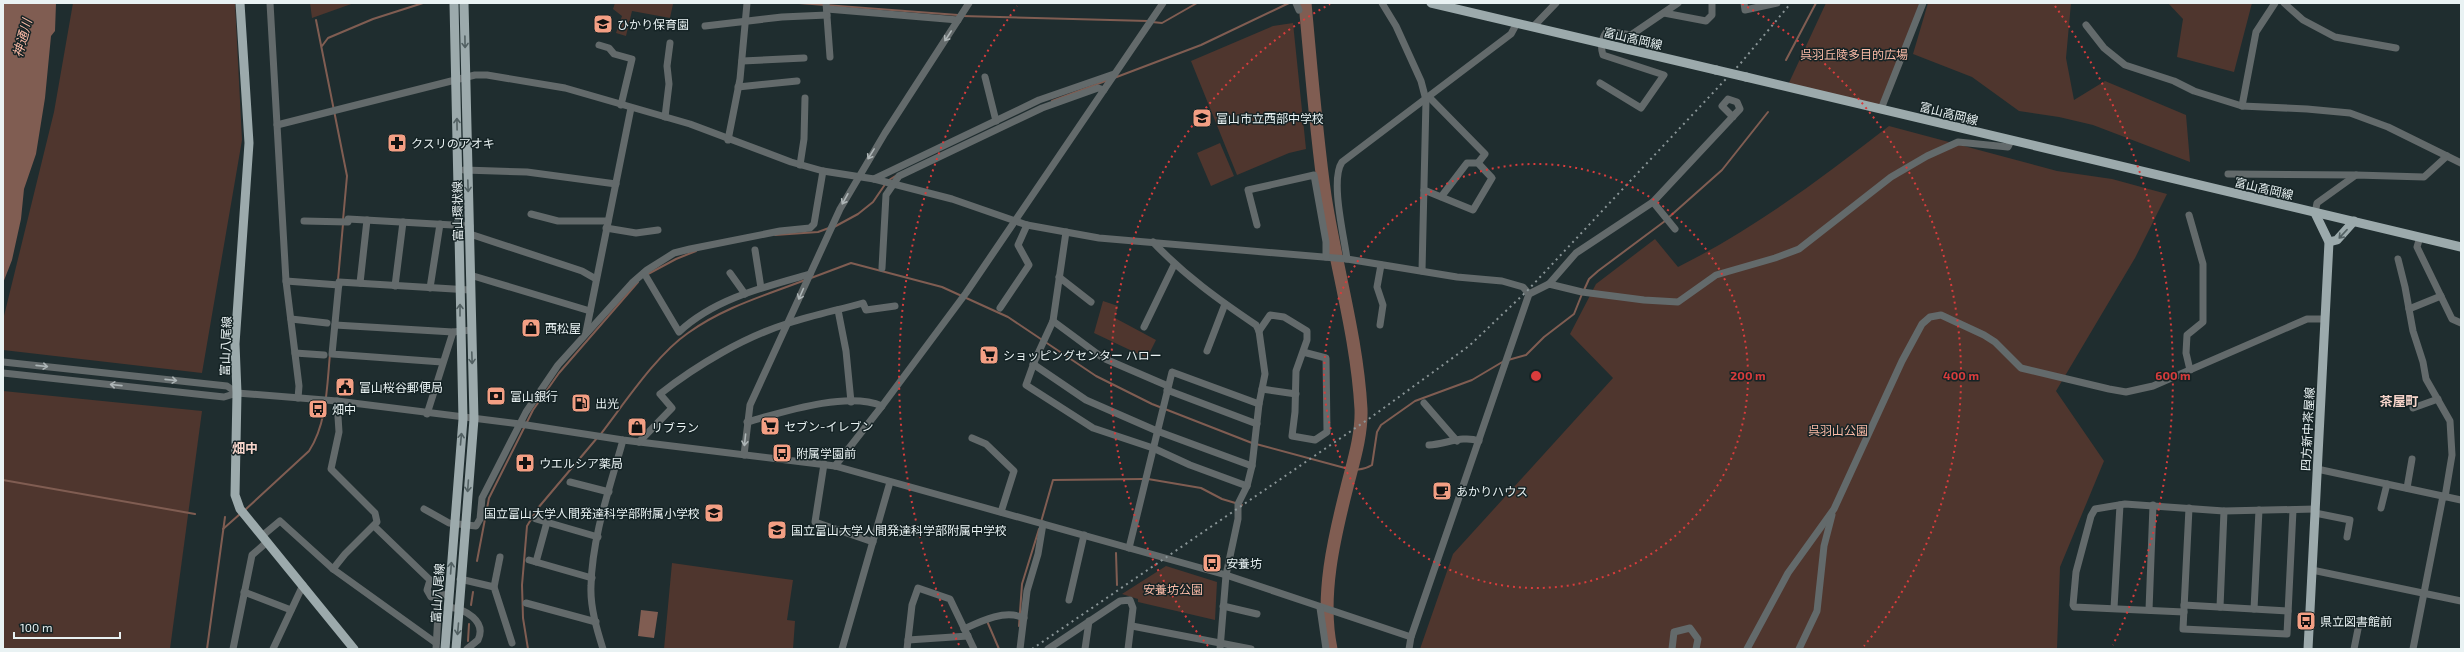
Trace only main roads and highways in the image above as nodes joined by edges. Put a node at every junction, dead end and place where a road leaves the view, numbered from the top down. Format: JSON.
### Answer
{"nodes":[{"id":1,"x":240,"y":3,"type":"edge"},
{"id":2,"x":454,"y":3,"type":"edge"},
{"id":3,"x":464,"y":3,"type":"edge"},
{"id":4,"x":1431,"y":3,"type":"edge"},
{"id":5,"x":2315,"y":213,"type":"junction"},
{"id":6,"x":2354,"y":221,"type":"junction"},
{"id":7,"x":2329,"y":242,"type":"junction"},
{"id":8,"x":2461,"y":247,"type":"edge"},
{"id":9,"x":463,"y":419,"type":"joint"},
{"id":10,"x":474,"y":419,"type":"joint"},
{"id":11,"x":354,"y":649,"type":"edge"},
{"id":12,"x":446,"y":649,"type":"edge"},
{"id":13,"x":456,"y":649,"type":"edge"},
{"id":14,"x":2308,"y":649,"type":"edge"}],
"edges":[{"from":1,"to":11,"type":"main road","name":"富山八尾線"},
{"from":9,"to":2,"type":"main road","name":"富山環状線","one_way":true},
{"from":3,"to":10,"type":"main road","name":"富山環状線","one_way":true},
{"from":4,"to":5,"type":"main road","name":"富山高岡線","bridge":true},
{"from":5,"to":6,"type":"main road","name":"富山高岡線"},
{"from":5,"to":7,"type":"main road","name":"四方新中茶屋線"},
{"from":6,"to":7,"type":"main road","one_way":true},
{"from":6,"to":8,"type":"main road","name":"富山高岡線"},
{"from":7,"to":14,"type":"main road","name":"四方新中茶屋線"},
{"from":12,"to":9,"type":"main road","name":"富山八尾線","one_way":true},
{"from":10,"to":13,"type":"main road","name":"富山八尾線","one_way":true}]}
